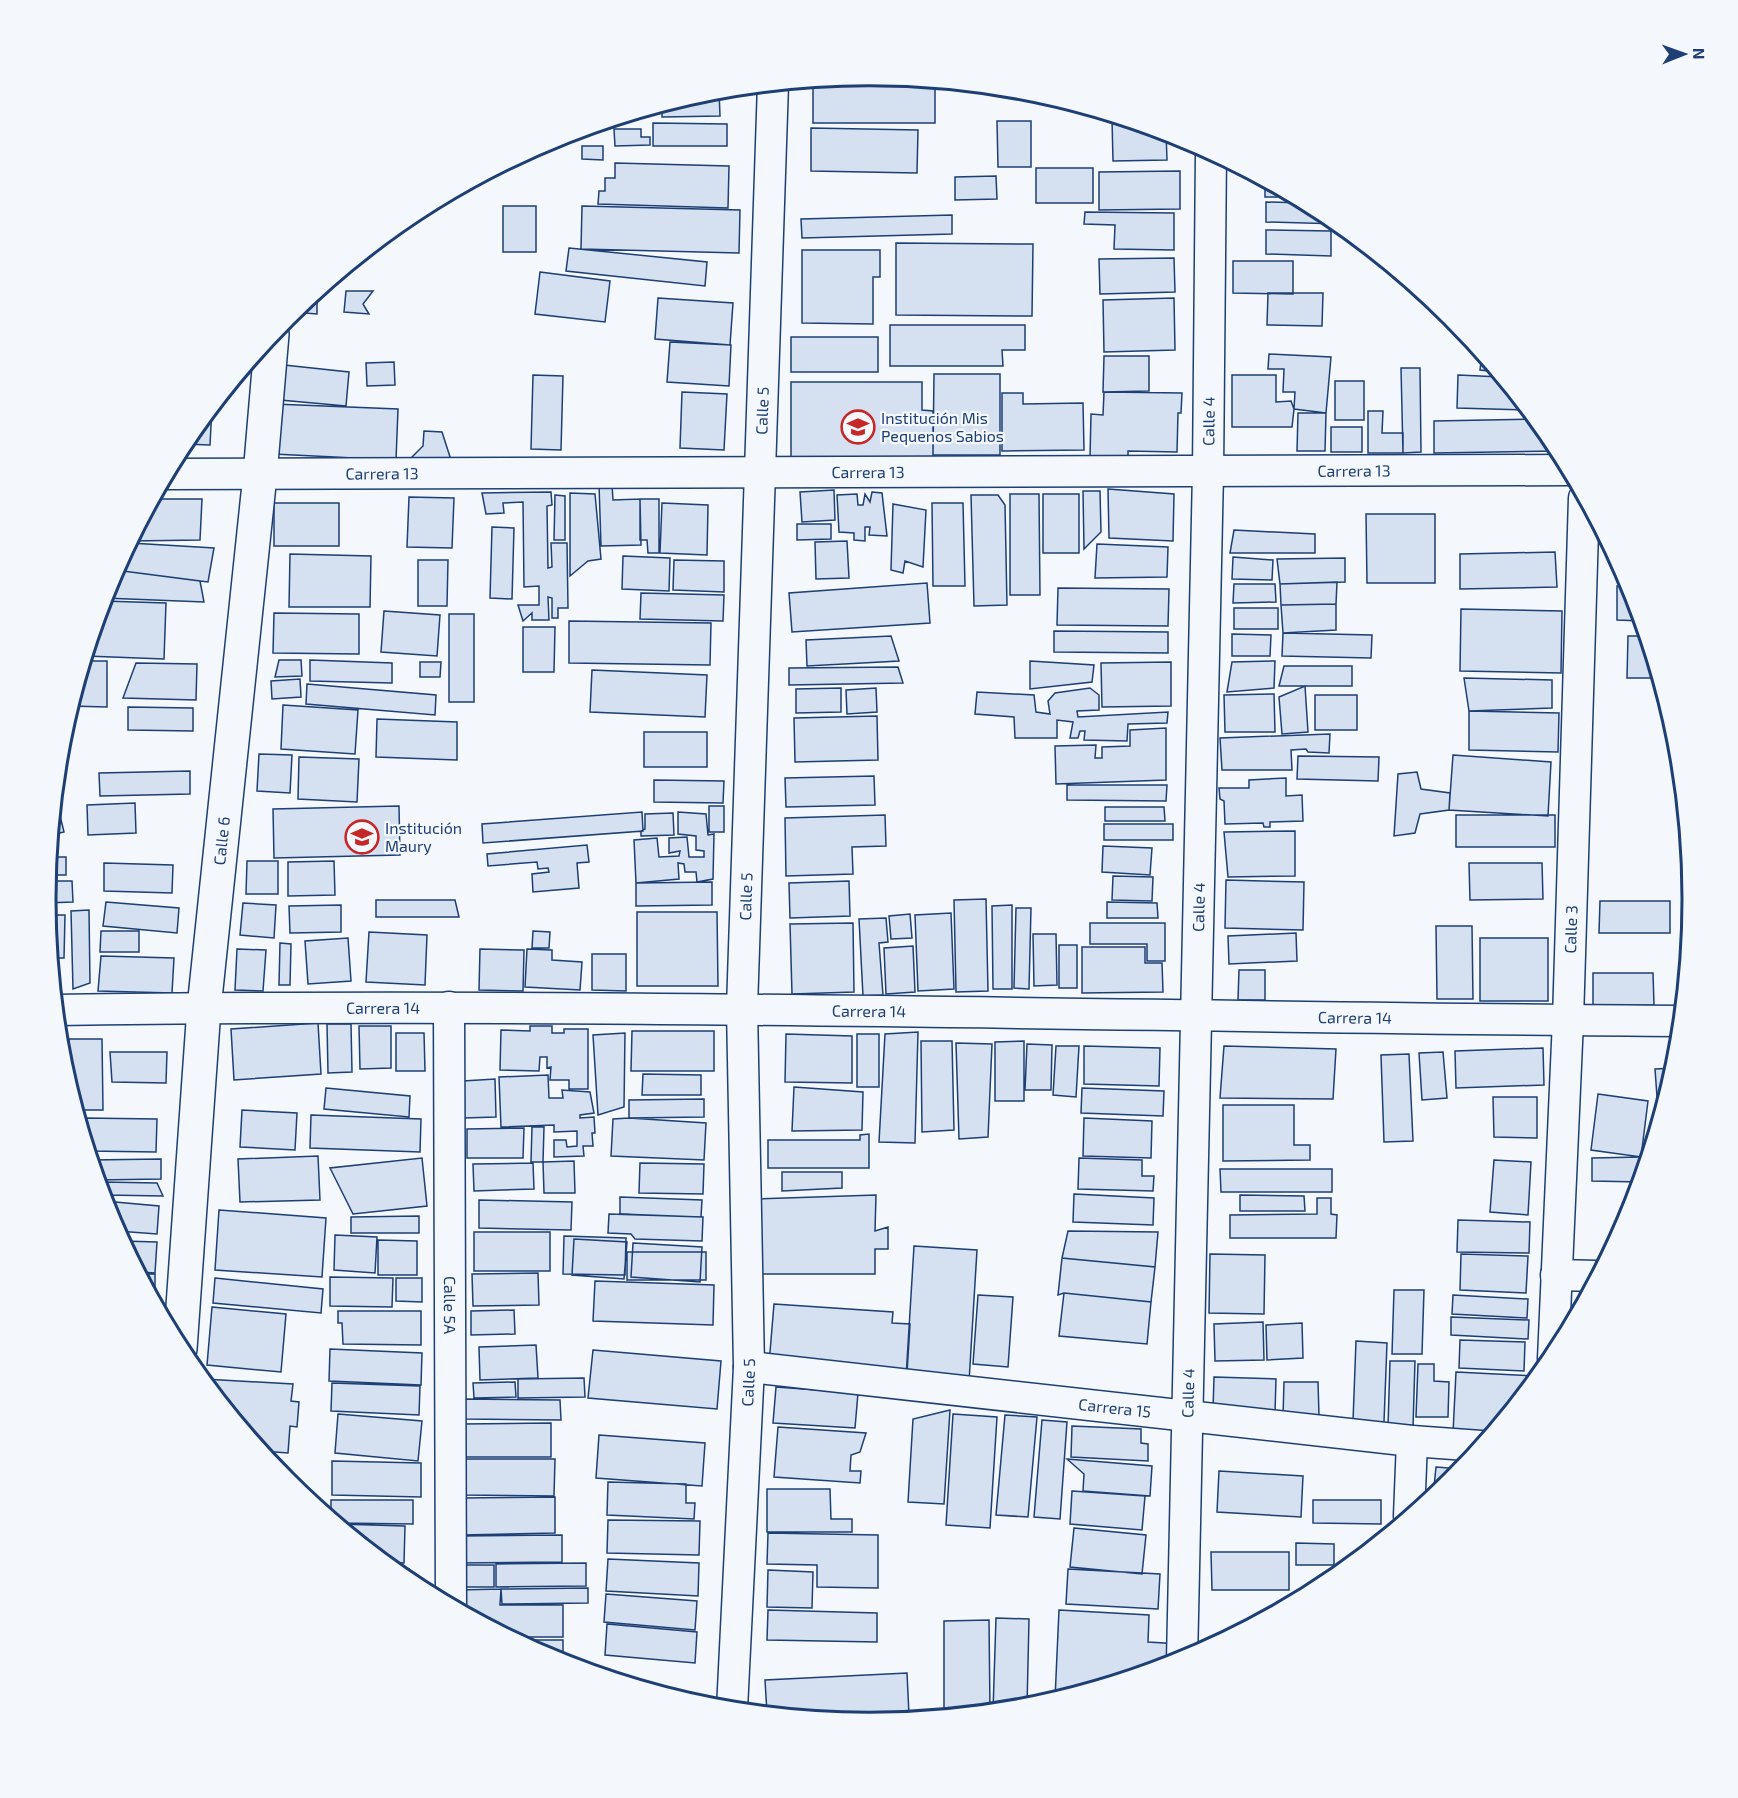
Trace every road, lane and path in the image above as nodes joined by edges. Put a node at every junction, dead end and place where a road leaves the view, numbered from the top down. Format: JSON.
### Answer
{"nodes":[{"id":1,"x":773,"y":91,"type":"edge"},
{"id":2,"x":1210,"y":160,"type":"edge"},
{"id":3,"x":271,"y":348,"type":"edge"},
{"id":4,"x":1560,"y":470,"type":"edge"},
{"id":5,"x":1208,"y":472,"type":"junction"},
{"id":6,"x":759,"y":473,"type":"junction"},
{"id":7,"x":176,"y":474,"type":"edge"},
{"id":8,"x":260,"y":475,"type":"junction"},
{"id":9,"x":1584,"y":510,"type":"edge"},
{"id":10,"x":449,"y":1007,"type":"junction"},
{"id":11,"x":204,"y":1008,"type":"junction"},
{"id":12,"x":742,"y":1008,"type":"junction"},
{"id":13,"x":63,"y":1010,"type":"edge"},
{"id":14,"x":1197,"y":1014,"type":"junction"},
{"id":15,"x":1568,"y":1020,"type":"junction"},
{"id":16,"x":1673,"y":1021,"type":"edge"},
{"id":17,"x":1556,"y":1275,"type":"junction"},
{"id":18,"x":1590,"y":1276,"type":"edge"},
{"id":19,"x":181,"y":1333,"type":"edge"},
{"id":20,"x":1554,"y":1337,"type":"edge"},
{"id":21,"x":749,"y":1367,"type":"junction"},
{"id":22,"x":1188,"y":1414,"type":"junction"},
{"id":23,"x":1412,"y":1441,"type":"junction"},
{"id":24,"x":1471,"y":1445,"type":"edge"},
{"id":25,"x":1409,"y":1507,"type":"edge"},
{"id":26,"x":451,"y":1597,"type":"edge"},
{"id":27,"x":1182,"y":1650,"type":"edge"},
{"id":28,"x":732,"y":1701,"type":"edge"}],
"edges":[{"from":1,"to":6,"type":"street","name":"Calle 5"},
{"from":2,"to":5,"type":"street","name":"Calle 4"},
{"from":3,"to":8,"type":"street","name":"Calle 6"},
{"from":4,"to":5,"type":"street","name":"Carrera 13"},
{"from":5,"to":6,"type":"street","name":"Carrera 13"},
{"from":5,"to":14,"type":"street","name":"Calle 4"},
{"from":6,"to":8,"type":"street","name":"Carrera 13"},
{"from":6,"to":12,"type":"street","name":"Calle 5"},
{"from":7,"to":8,"type":"street","name":"Carrera 13"},
{"from":8,"to":11,"type":"street","name":"Calle 6"},
{"from":9,"to":15,"type":"street","name":"Calle 3"},
{"from":10,"to":11,"type":"street","name":"Carrera 14"},
{"from":10,"to":12,"type":"street","name":"Carrera 14"},
{"from":10,"to":26,"type":"street","name":"Calle 5A"},
{"from":11,"to":13,"type":"street","name":"Carrera 14"},
{"from":11,"to":19,"type":"street","name":"Calle 6"},
{"from":12,"to":14,"type":"street","name":"Carrera 14"},
{"from":12,"to":21,"type":"street","name":"Calle 5"},
{"from":14,"to":15,"type":"street","name":"Carrera 14"},
{"from":14,"to":22,"type":"street","name":"Calle 4"},
{"from":15,"to":16,"type":"street","name":"Carrera 14"},
{"from":15,"to":17,"type":"street","name":"Calle 3"},
{"from":17,"to":18,"type":"street"},
{"from":17,"to":20,"type":"street","name":"Calle 3"},
{"from":21,"to":22,"type":"street","name":"Carrera 15"},
{"from":21,"to":28,"type":"street","name":"Calle 5"},
{"from":22,"to":23,"type":"street","name":"Carrera 15"},
{"from":22,"to":27,"type":"street","name":"Calle 4"},
{"from":23,"to":24,"type":"street","name":"Carrera 15"},
{"from":23,"to":25,"type":"street"}]}
